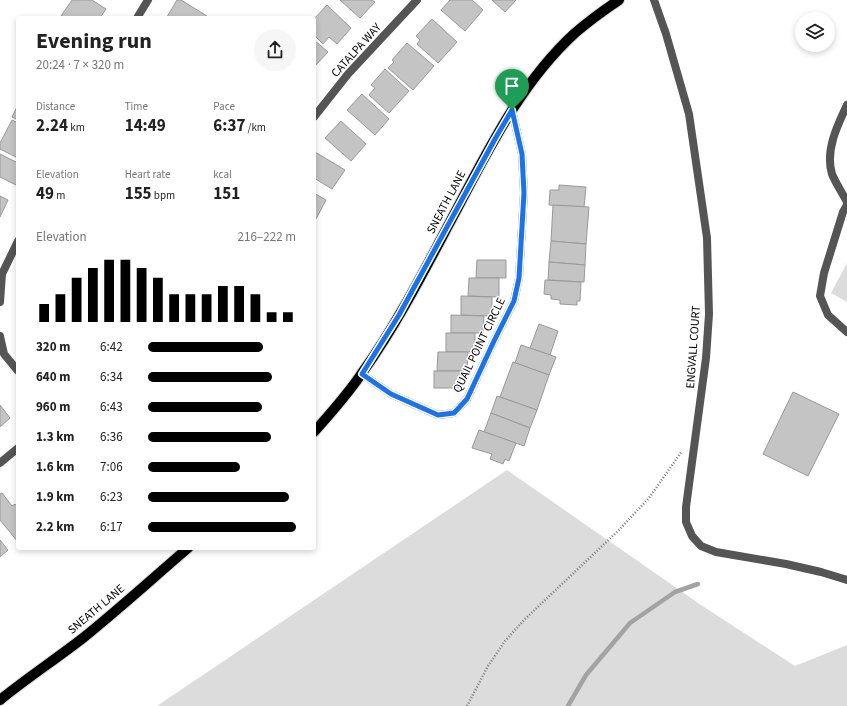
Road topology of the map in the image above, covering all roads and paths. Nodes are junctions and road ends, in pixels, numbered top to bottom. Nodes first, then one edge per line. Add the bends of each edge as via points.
1 (148, 0) edge
2 (417, 0) edge
3 (619, 0) edge
4 (654, 0) edge
5 (139, 16) edge
6 (847, 105) edge
7 (512, 110) junction
8 (316, 114) edge
9 (847, 202) edge
10 (847, 205) edge
11 (16, 245) edge
12 (0, 302) edge
13 (847, 332) edge
14 (0, 336) edge
15 (16, 369) edge
16 (362, 374) junction
17 (316, 430) edge
18 (684, 448) dead end
19 (16, 450) edge
20 (0, 463) edge
21 (186, 550) edge
22 (847, 580) edge
23 (18, 685) junction
24 (0, 694) edge
25 (0, 700) edge
26 (467, 706) edge

1 - 5 street
2 - 8 street, CATALPA WAY via 348,74
3 - 7 main road, SNEATH LANE via 567,41 542,69
4 - 22 street, ENGVALL COURT via 689,114 707,238 709,314 706,358 686,522 692,536 701,546 716,552 786,564
6 - 9 street via 833,140 830,158 832,174
7 - 16 main road, SNEATH LANE via 399,315
7 - 16 street, QUAIL POINT CIRCLE via 522,154 524,193 519,278 514,301 467,399 454,413 438,415 391,394
10 - 13 street via 824,273 820,296 828,315
11 - 12 street via 2,274
14 - 15 street via 4,354
16 - 17 main road, SNEATH LANE
18 - 26 path via 649,498 505,641 488,666
19 - 20 street
21 - 23 main road, SNEATH LANE via 84,637
23 - 24 main road, SNEATH LANE
23 - 25 main road, SNEATH LANE

